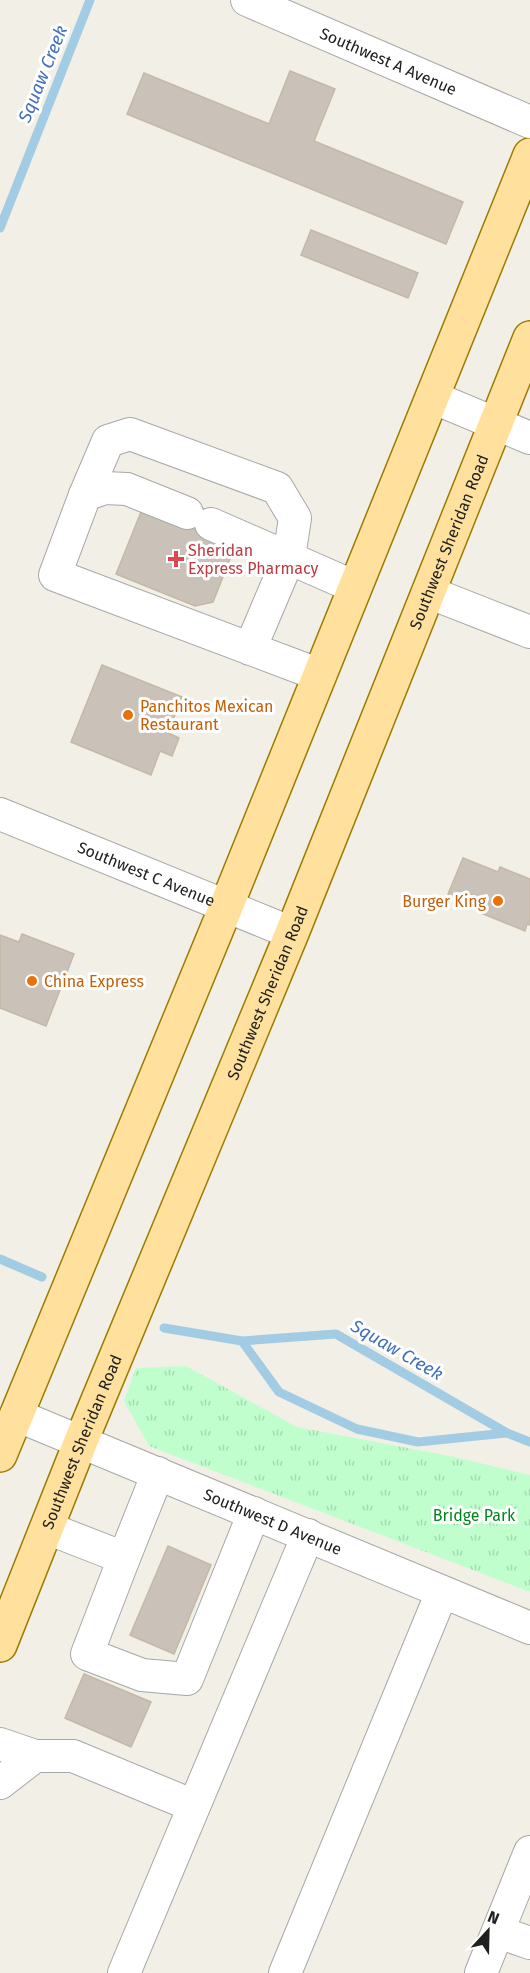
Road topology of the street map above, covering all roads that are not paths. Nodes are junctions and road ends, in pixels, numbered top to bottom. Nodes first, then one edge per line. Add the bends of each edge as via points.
1 (247, 0) edge
2 (530, 122) edge
3 (530, 155) edge
4 (530, 339) edge
5 (432, 397) junction
6 (495, 423) junction
7 (530, 438) edge
8 (85, 495) junction
9 (289, 557) junction
10 (356, 587) junction
11 (428, 591) junction
12 (530, 632) edge
13 (250, 648) junction
14 (320, 675) junction
15 (0, 814) edge
16 (226, 907) junction
17 (292, 933) junction
18 (16, 1415) junction
19 (81, 1441) junction
20 (0, 1455) edge
21 (158, 1473) junction
22 (254, 1513) junction
23 (47, 1528) junction
24 (308, 1536) junction
25 (124, 1558) junction
26 (442, 1592) junction
27 (530, 1628) edge
28 (0, 1645) edge
29 (0, 1744) edge
30 (35, 1756) junction
31 (0, 1783) edge
32 (194, 1806) junction
33 (530, 1852) edge
34 (498, 1932) junction
35 (530, 1943) edge
36 (124, 1973) edge
37 (285, 1973) edge
38 (482, 1973) edge

1 - 2 street, Southwest A Avenue
3 - 5 main road
4 - 6 main road, Southwest Sheridan Road
5 - 6 street
5 - 10 main road
6 - 7 street
6 - 11 main road, Southwest Sheridan Road
8 - 9 street via 105,488 127,489
8 - 9 street via 108,441 130,434 277,488 295,518
8 - 13 street via 55,575
9 - 10 street
9 - 13 street
10 - 14 main road
11 - 12 street
11 - 17 main road, Southwest Sheridan Road
13 - 14 street
14 - 16 main road
15 - 16 street, Southwest C Avenue
16 - 17 street, Southwest C Avenue
16 - 18 main road
17 - 19 main road, Southwest Sheridan Road
18 - 19 street, Southwest D Avenue
18 - 20 main road
19 - 21 street, Southwest D Avenue
19 - 23 main road, Southwest Sheridan Road
21 - 22 street, Southwest D Avenue
21 - 25 street
22 - 24 street, Southwest D Avenue
22 - 25 street via 187,1679 142,1676 87,1654
23 - 25 street
23 - 28 main road, Southwest Sheridan Road
24 - 26 street, Southwest D Avenue
24 - 32 street
26 - 27 street, Southwest D Avenue
26 - 37 street
29 - 30 street
30 - 31 street
30 - 32 street via 73,1756
32 - 36 street
33 - 34 street
34 - 35 street
34 - 38 street

